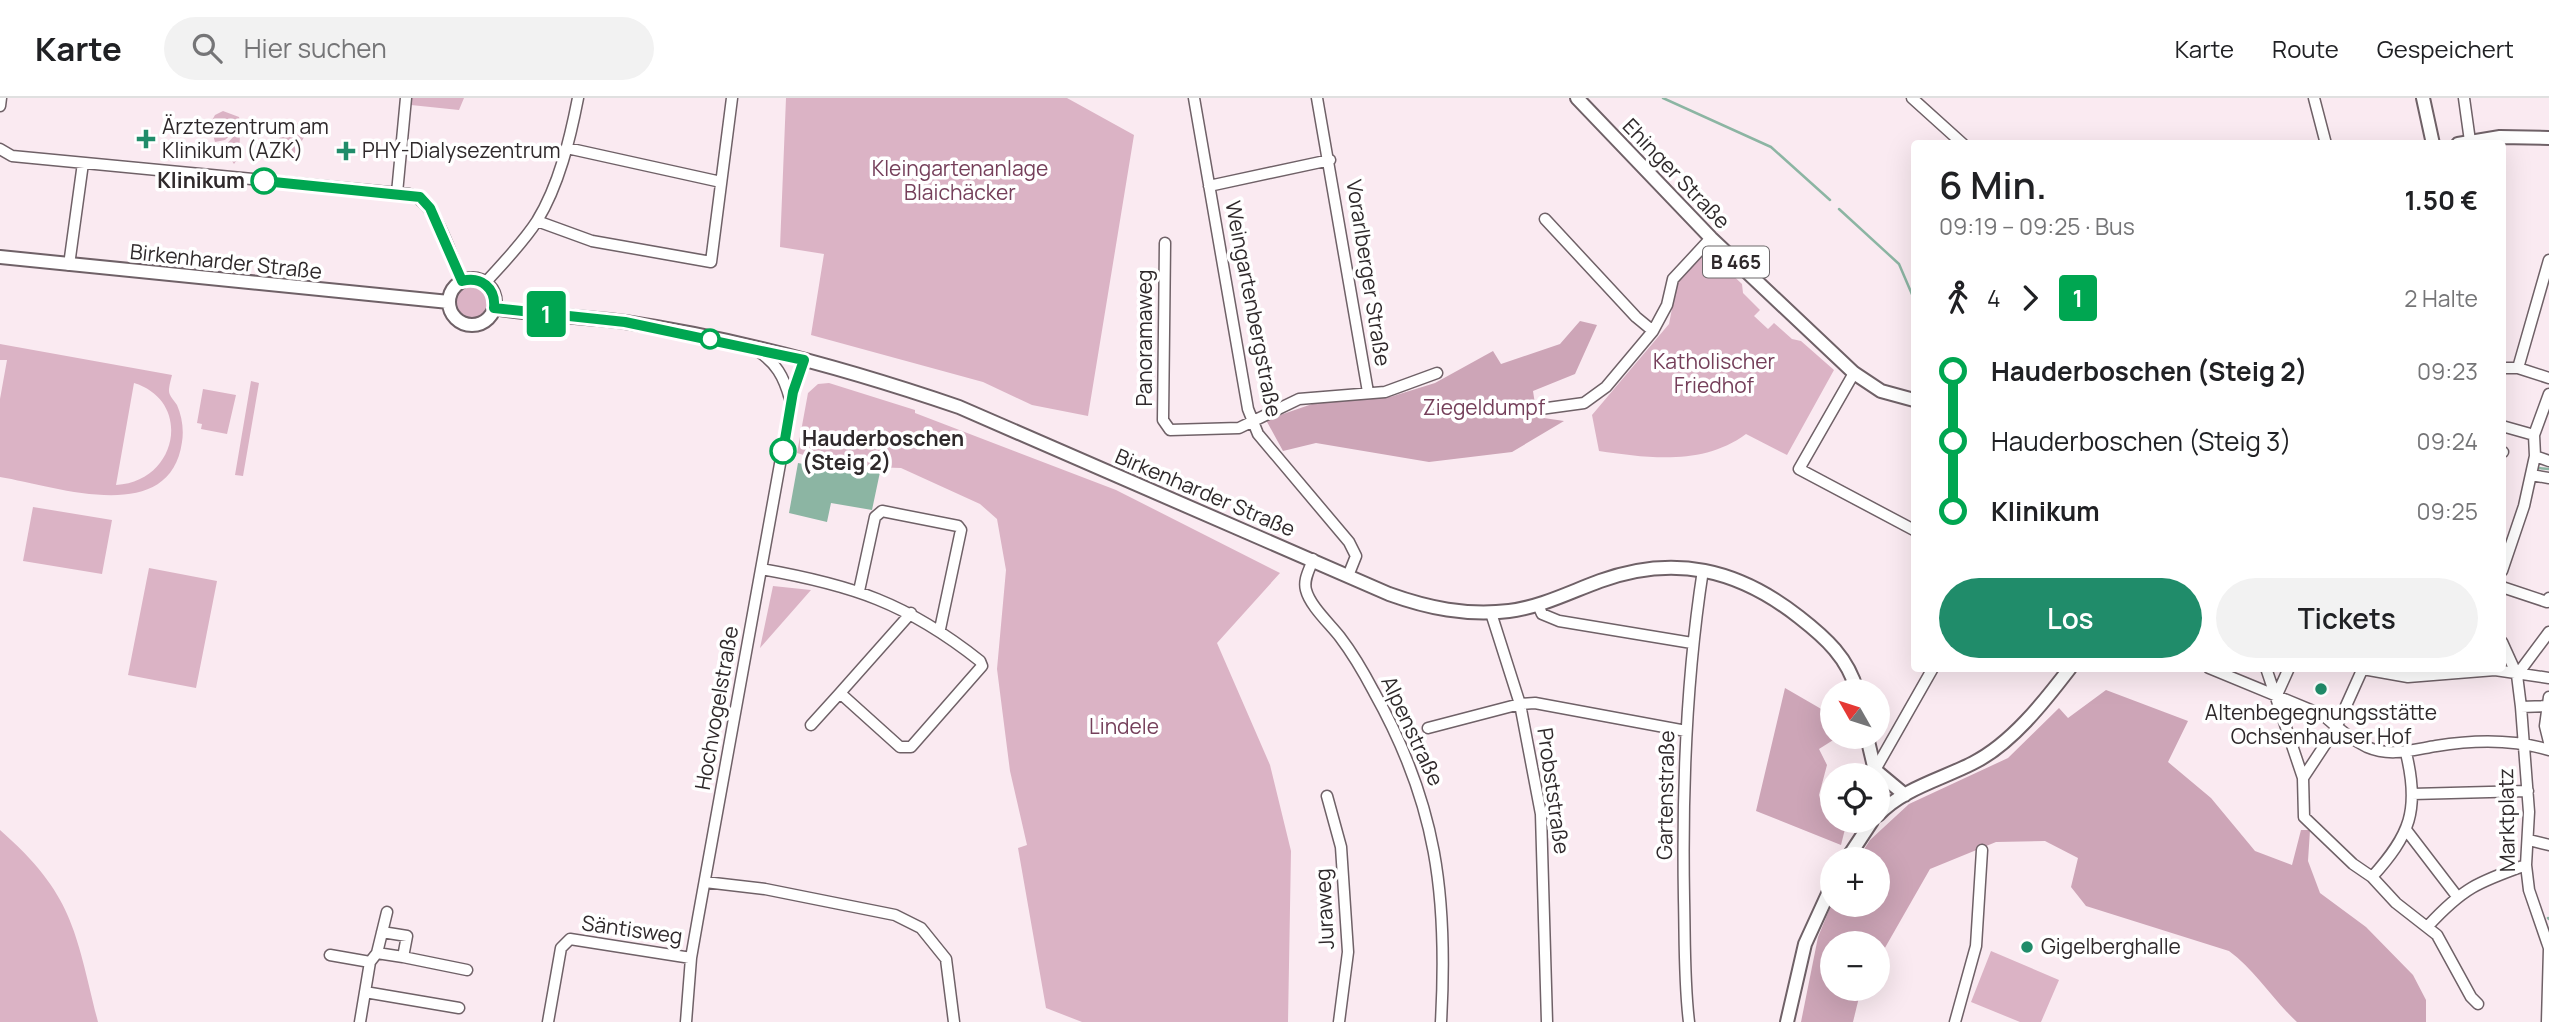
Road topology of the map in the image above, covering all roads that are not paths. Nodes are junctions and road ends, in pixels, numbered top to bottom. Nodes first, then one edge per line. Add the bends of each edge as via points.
1 (1, 98) edge
2 (406, 98) edge
3 (578, 98) edge
4 (732, 98) edge
5 (1194, 98) edge
6 (1317, 98) edge
7 (1577, 98) edge
8 (1912, 98) edge
9 (2314, 98) edge
10 (2423, 98) edge
11 (2465, 98) edge
12 (0, 106) edge
13 (2549, 138) edge
14 (1959, 140) edge
15 (2325, 140) edge
16 (2432, 140) edge
17 (2464, 140) edge
18 (2482, 140) edge
19 (567, 148) junction
20 (0, 149) edge
21 (1330, 160) junction
22 (83, 163) junction
23 (721, 182) junction
24 (1209, 186) junction
25 (397, 193) junction
26 (1545, 219) dead end
27 (537, 221) junction
28 (1711, 238) junction
29 (1165, 243) dead end
30 (0, 257) edge
31 (69, 265) junction
32 (2549, 265) edge
33 (462, 281) junction
34 (485, 284) junction
35 (449, 302) junction
36 (494, 308) junction
37 (1653, 331) junction
38 (756, 350) junction
39 (804, 360) junction
40 (2506, 368) edge
41 (2518, 368) junction
42 (1437, 373) dead end
43 (1854, 373) junction
44 (2549, 379) edge
45 (1368, 392) junction
46 (2549, 394) edge
47 (1911, 399) edge
48 (792, 402) junction
49 (1533, 410) dead end
50 (1253, 422) junction
51 (2506, 427) edge
52 (2535, 435) junction
53 (2536, 456) junction
54 (2549, 461) edge
55 (2531, 475) junction
56 (2549, 478) edge
57 (1911, 528) edge
58 (2506, 558) edge
59 (1314, 559) junction
60 (761, 569) junction
61 (1703, 570) junction
62 (1348, 576) junction
63 (2506, 588) edge
64 (859, 591) junction
65 (2549, 598) edge
66 (1538, 605) junction
67 (911, 612) junction
68 (1491, 612) junction
69 (940, 629) junction
70 (2549, 632) edge
71 (1692, 643) junction
72 (2544, 648) edge
73 (2506, 651) edge
74 (1931, 672) edge
75 (2066, 672) edge
76 (2218, 672) edge
77 (2267, 672) edge
78 (2287, 672) edge
79 (2362, 672) edge
80 (2380, 672) edge
81 (2434, 672) edge
82 (2504, 672) edge
83 (2517, 675) junction
84 (2549, 678) edge
85 (1852, 679) edge
86 (840, 693) junction
87 (2276, 697) junction
88 (1520, 704) junction
89 (2546, 704) edge
90 (2521, 706) junction
91 (811, 725) dead end
92 (1428, 728) dead end
93 (2336, 728) junction
94 (1686, 731) junction
95 (2548, 735) edge
96 (2524, 742) junction
97 (2549, 750) edge
98 (2406, 753) junction
99 (1883, 763) edge
100 (2303, 778) junction
101 (1890, 785) edge
102 (2528, 791) junction
103 (2412, 794) junction
104 (1905, 795) junction
105 (1328, 796) dead end
106 (1890, 805) edge
107 (2407, 831) junction
108 (2529, 839) junction
109 (2549, 845) edge
110 (1982, 850) dead end
111 (2526, 865) junction
112 (2372, 877) junction
113 (705, 882) junction
114 (2456, 895) junction
115 (1820, 911) edge
116 (387, 912) dead end
117 (2428, 926) junction
118 (382, 932) junction
119 (2549, 948) edge
120 (377, 953) junction
121 (330, 955) dead end
122 (403, 957) junction
123 (691, 958) junction
124 (370, 962) junction
125 (467, 970) dead end
126 (365, 992) junction
127 (2478, 1004) dead end
128 (458, 1008) dead end
129 (360, 1022) edge
130 (548, 1022) edge
131 (686, 1022) edge
132 (954, 1022) edge
133 (1339, 1022) edge
134 (1441, 1022) edge
135 (1547, 1022) edge
136 (1689, 1022) edge
137 (1787, 1022) edge
138 (1955, 1022) edge
139 (2547, 1022) edge

1 - 12 street
2 - 25 street
3 - 19 street
4 - 23 street
5 - 24 street, Weingartenbergstraße
6 - 21 street, Vorarlberger Straße
7 - 28 main road, Ehinger Straße / B 465
8 - 14 street
9 - 15 street
10 - 16 main road
11 - 17 street
13 - 18 main road
19 - 23 street
19 - 27 street
20 - 22 street via 12,156
21 - 24 street, Vorarlberger Straße
21 - 45 street, Vorarlberger Straße
22 - 25 street
22 - 31 street
23 - 27 street via 711,262 592,241
24 - 50 street, Weingartenbergstraße
25 - 33 street via 420,197 430,208
26 - 37 street
27 - 34 street
28 - 37 street via 1673,279 1667,305
28 - 43 main road, Ehinger Straße / B 465
29 - 50 street, Panoramaweg via 1164,424 1175,432 1239,428
30 - 31 main road, Birkenharder Straße
31 - 35 main road, Birkenharder Straße
32 - 41 street
33 - 34 main road via 474,279
33 - 35 main road
34 - 36 main road via 493,294
35 - 36 main road via 454,316 467,324 486,319
36 - 38 main road, Birkenharder Straße via 625,322
37 - 49 street via 1624,369 1584,403
38 - 39 main road, Birkenharder Straße
38 - 48 street via 770,358
39 - 48 street, Hochvogelstraße
39 - 59 main road, Birkenharder Straße via 959,407
40 - 41 street
41 - 44 street
42 - 45 street, Vorarlberger Straße via 1406,386
43 - 47 main road, Ehinger Straße / B 465 via 1881,391
43 - 57 street via 1799,469
45 - 50 street, Vorarlberger Straße via 1299,398
46 - 52 street
48 - 60 street, Hochvogelstraße
50 - 62 street, Weingartenbergstraße via 1280,463 1349,542 1356,556
51 - 52 street
52 - 53 street
53 - 54 street
53 - 55 street
55 - 56 street
55 - 58 street
59 - 62 main road, Birkenharder Straße
59 - 134 street, Alpenstraße via 1305,578 1309,597 1375,692 1423,797 1438,865 1444,929
60 - 64 street
60 - 113 street, Hochvogelstraße
61 - 66 main road, Birkenharder Straße via 1652,567
61 - 71 street, Gartenstraße
61 - 85 main road, Birkenharder Straße via 1743,581 1780,602 1818,632 1843,659
62 - 68 main road, Birkenharder Straße via 1438,610
63 - 65 street via 2547,602
64 - 67 street
64 - 69 street via 875,517 882,511 958,526 961,530
66 - 68 main road, Birkenharder Straße
66 - 71 street via 1542,614 1559,621
67 - 69 street
67 - 86 street
68 - 88 street, Probststraße
69 - 86 street via 982,666 911,747 900,747
70 - 72 street
71 - 94 street, Gartenstraße
72 - 83 street
73 - 83 street
74 - 99 street
75 - 104 main road via 1992,751
76 - 87 street
77 - 87 street
78 - 87 street
79 - 93 street
80 - 81 street via 2408,677
82 - 83 street
83 - 84 street
83 - 90 street
86 - 91 street
87 - 93 street via 2323,715
87 - 100 street
88 - 92 street
88 - 94 street
88 - 135 street, Probststraße via 1541,814
89 - 90 street
89 - 95 street
90 - 96 street
93 - 98 street via 2368,747
93 - 100 street
94 - 136 street, Gartenstraße via 1683,832
96 - 97 street, Marktplatz
96 - 98 street via 2437,746
96 - 102 street, Marktplatz
98 - 103 street
100 - 112 street via 2304,817
101 - 104 main road
102 - 103 street
102 - 108 street, Marktplatz
103 - 107 street
104 - 106 main road
105 - 133 street, Juraweg via 1341,847 1348,952
107 - 112 street
107 - 114 street
108 - 109 street
108 - 111 street, Marktplatz
110 - 138 street via 1976,946
111 - 114 street
111 - 119 street, Marktplatz via 2529,890
112 - 117 street via 2396,904
113 - 123 street, Hochvogelstraße
113 - 132 street via 895,915 921,928 946,959
114 - 117 street
115 - 137 main road via 1805,944
116 - 118 street
117 - 127 street
118 - 120 street
118 - 122 street via 407,936
119 - 139 street, Marktplatz
120 - 122 street
120 - 124 street
121 - 124 street
122 - 125 street
123 - 130 street, Säntisweg via 570,939 561,948
123 - 131 street, Hochvogelstraße
124 - 126 street
126 - 128 street
126 - 129 street

